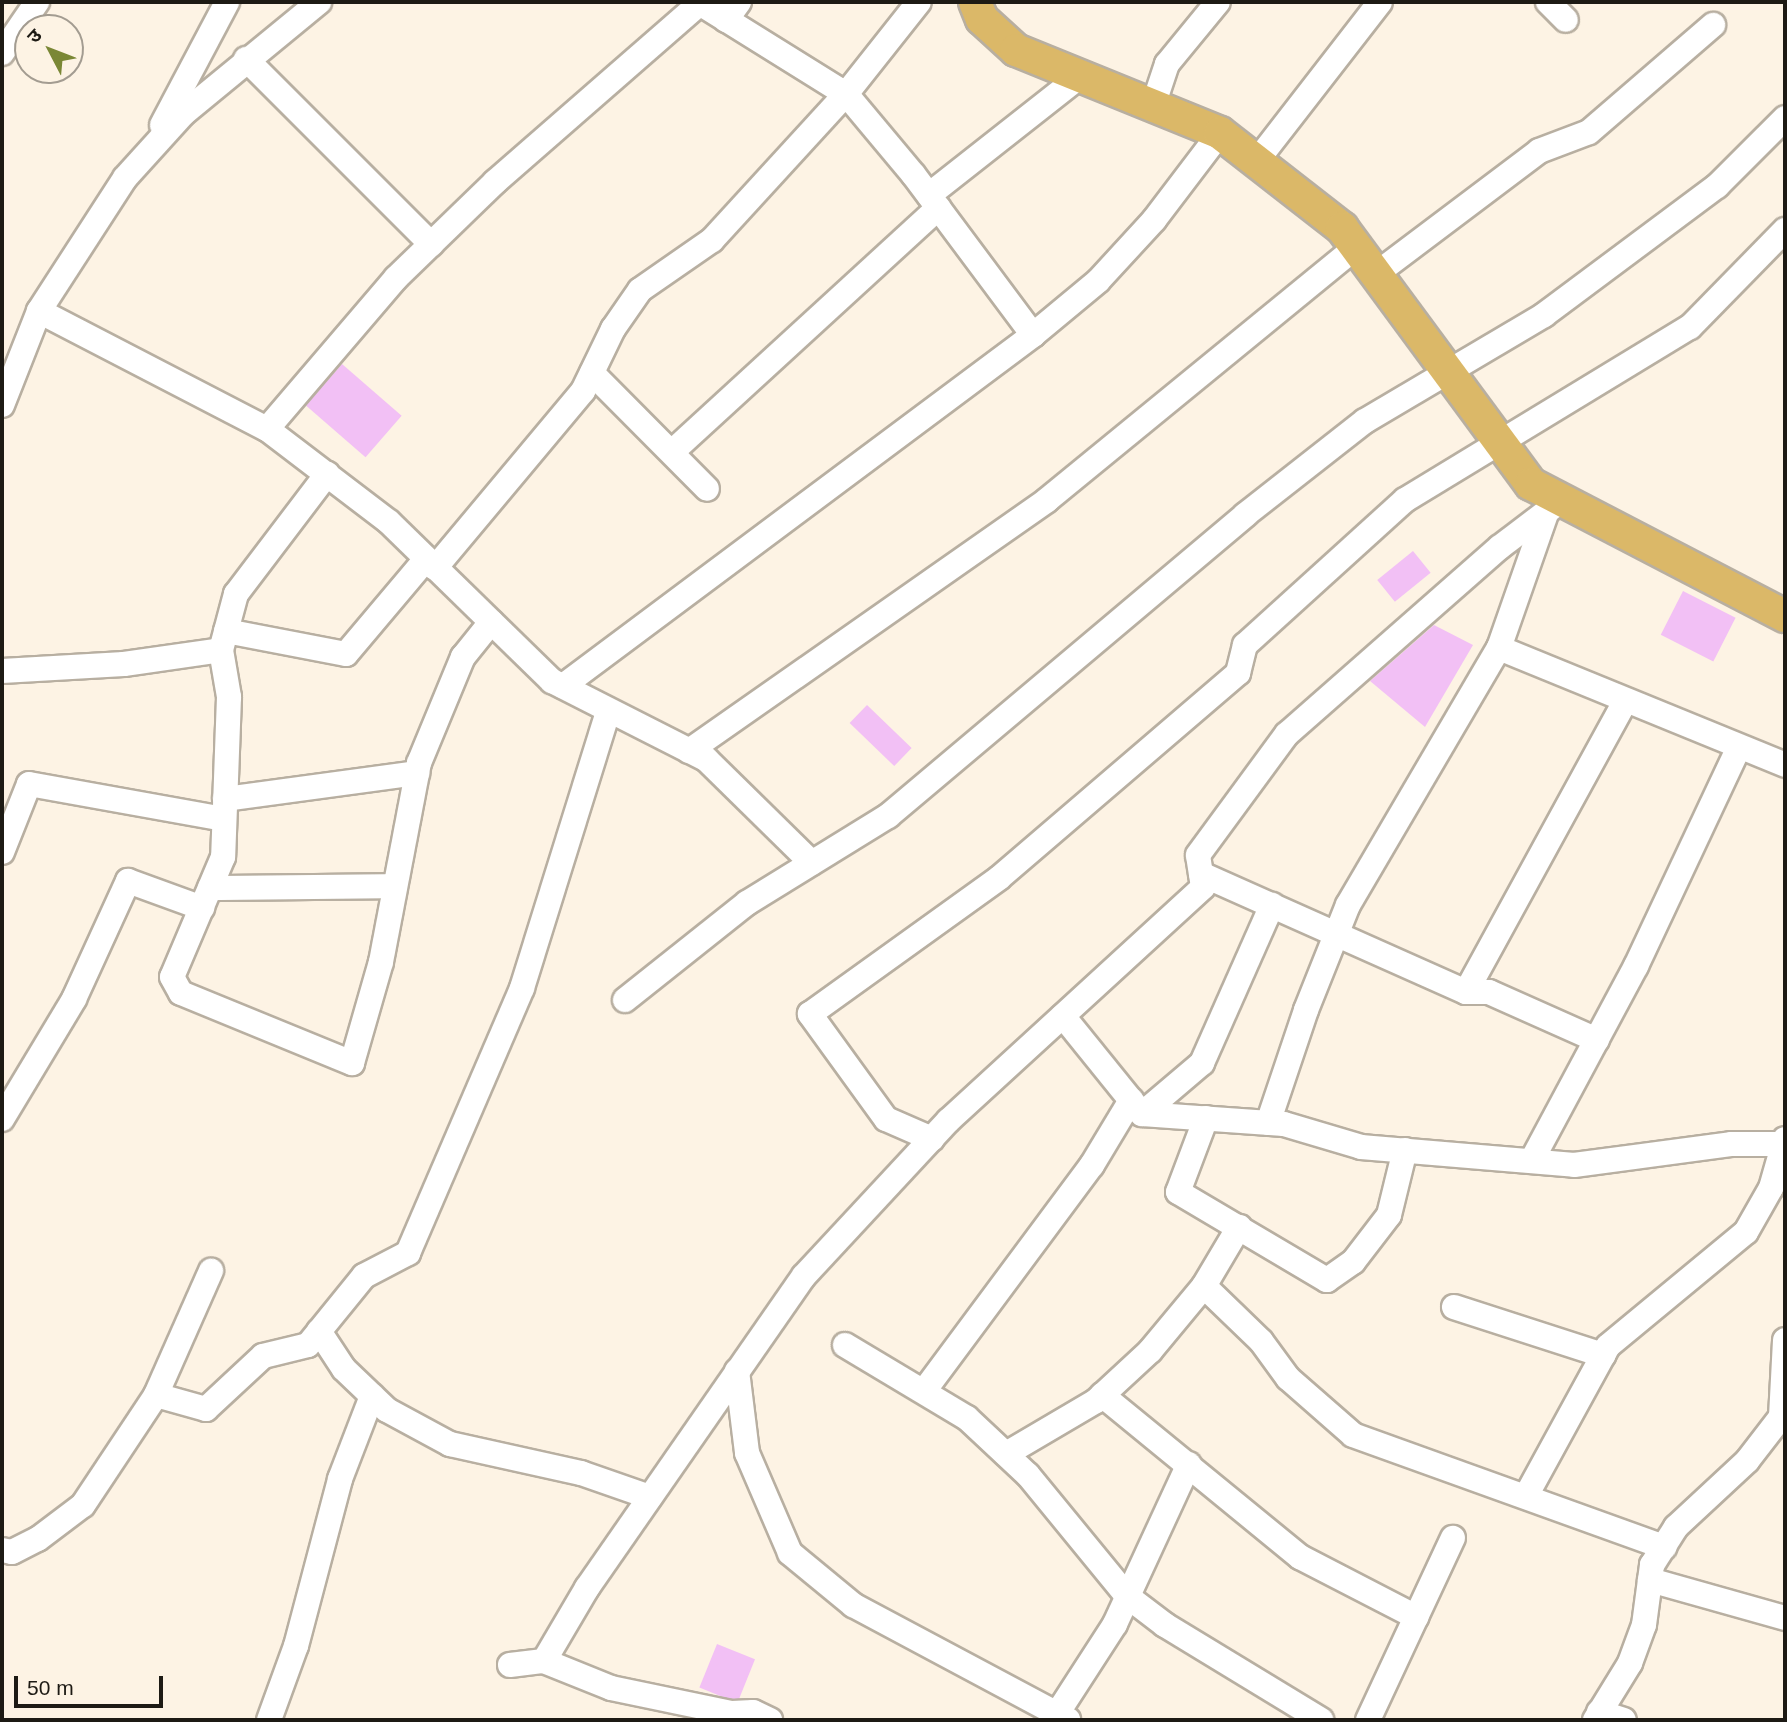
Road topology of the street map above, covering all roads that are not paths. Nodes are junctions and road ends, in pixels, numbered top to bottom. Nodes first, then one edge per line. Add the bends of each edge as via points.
1 (37, 2) edge
2 (227, 2) edge
3 (319, 2) edge
4 (699, 2) edge
5 (919, 2) edge
6 (975, 2) edge
7 (1217, 2) edge
8 (1380, 2) edge
9 (1548, 2) edge
10 (732, 11) edge
11 (1566, 20) dead end
12 (1713, 25) dead end
13 (2, 53) edge
14 (246, 59) junction
15 (1080, 76) junction
16 (846, 93) junction
17 (1153, 106) junction
18 (1785, 118) edge
19 (1220, 134) junction
20 (147, 154) junction
21 (1256, 162) junction
22 (934, 202) junction
23 (1785, 230) edge
24 (431, 244) junction
25 (1356, 247) junction
26 (1376, 274) junction
27 (39, 311) junction
28 (1033, 335) junction
29 (1446, 369) junction
30 (592, 373) junction
31 (2, 405) edge
32 (267, 429) junction
33 (1498, 440) junction
34 (673, 451) junction
35 (327, 474) junction
36 (707, 489) dead end
37 (1555, 505) junction
38 (431, 563) junction
39 (1785, 616) edge
40 (491, 622) junction
41 (224, 640) junction
42 (1499, 648) junction
43 (2, 671) edge
44 (563, 686) junction
45 (1625, 701) junction
46 (608, 712) junction
47 (1738, 749) junction
48 (689, 751) junction
49 (1782, 756) edge
50 (417, 773) junction
51 (225, 809) junction
52 (2, 852) edge
53 (812, 863) junction
54 (1201, 874) junction
55 (396, 886) junction
56 (206, 898) junction
57 (1272, 905) junction
58 (1336, 933) junction
59 (1466, 992) junction
60 (625, 1000) dead end
61 (1063, 1016) junction
62 (1597, 1040) junction
63 (1137, 1107) junction
64 (1206, 1118) junction
65 (2, 1119) edge
66 (1268, 1123) junction
67 (932, 1139) junction
68 (1784, 1143) edge
69 (1405, 1150) junction
70 (1532, 1160) junction
71 (1239, 1227) junction
72 (211, 1271) dead end
73 (1204, 1286) junction
74 (1454, 1307) dead end
75 (319, 1331) junction
76 (1785, 1340) edge
77 (845, 1345) dead end
78 (1603, 1355) junction
79 (737, 1371) junction
80 (1784, 1376) edge
81 (924, 1391) junction
82 (156, 1395) junction
83 (1102, 1395) junction
84 (372, 1396) junction
85 (1006, 1454) junction
86 (1189, 1464) junction
87 (1526, 1496) junction
88 (650, 1497) junction
89 (1453, 1538) dead end
90 (1664, 1547) junction
91 (2, 1550) edge
92 (1650, 1580) junction
93 (1127, 1596) junction
94 (1416, 1618) junction
95 (1785, 1618) edge
96 (544, 1661) junction
97 (510, 1665) dead end
98 (729, 1716) edge
99 (1597, 1716) edge
100 (1059, 1718) edge
101 (269, 1720) edge
102 (770, 1720) edge
103 (1321, 1720) edge
104 (1368, 1720) edge
105 (1624, 1720) edge

1 - 13 street
2 - 20 street
3 - 14 street
4 - 10 street
4 - 24 street
5 - 16 street
6 - 15 main road via 982,19 1016,50
7 - 17 street via 1167,64
8 - 21 street
9 - 11 street
10 - 16 street
12 - 26 street via 1589,132 1539,151
14 - 20 street via 184,113
14 - 24 street
15 - 17 main road
15 - 22 street
16 - 22 street
16 - 30 street via 712,240 640,290 613,329
17 - 19 main road
18 - 29 street via 1717,187 1627,254 1544,315
19 - 21 main road
19 - 28 street via 1154,220 1098,281
20 - 27 street via 125,178
21 - 25 main road via 1342,228
22 - 28 street
22 - 34 street
23 - 33 street via 1690,327
24 - 32 street via 396,278
25 - 26 main road
25 - 48 street via 1046,500
26 - 29 main road
27 - 31 street
27 - 32 street
28 - 44 street
29 - 33 main road
29 - 53 street via 1365,421 1255,507 888,816
30 - 34 street
30 - 38 street via 583,391
32 - 35 street
33 - 37 main road via 1531,484
33 - 67 street via 1405,500 1245,645 1238,673 999,878 810,1014 886,1119
34 - 36 street
35 - 38 street via 389,522
35 - 41 street via 236,594
37 - 39 main road
37 - 42 street
37 - 54 street via 1500,547 1287,734 1198,855
38 - 40 street
38 - 41 street via 346,654
40 - 44 street via 552,681
40 - 50 street via 463,657
41 - 43 street via 124,664
41 - 51 street via 229,697
42 - 45 street
42 - 58 street
44 - 46 street
45 - 47 street
45 - 59 street
46 - 48 street
46 - 75 street via 522,988 408,1253 364,1276
47 - 49 street
47 - 62 street
48 - 53 street via 735,782
50 - 51 street
50 - 55 street
51 - 52 street via 29,784
51 - 56 street via 223,857
53 - 60 street via 747,904
54 - 57 street
54 - 61 street via 1203,887
55 - 56 street
55 - 56 street via 381,962 352,1063 181,993 172,977
56 - 65 street via 128,881 74,999
57 - 58 street
57 - 63 street via 1202,1063
58 - 59 street
58 - 66 street
59 - 62 street via 1489,992
61 - 63 street
61 - 67 street
62 - 70 street
63 - 64 street
63 - 81 street
64 - 66 street
64 - 71 street via 1178,1192
66 - 69 street via 1361,1147
67 - 79 street via 804,1276
68 - 70 street via 1731,1144 1574,1165
68 - 78 street via 1771,1188 1746,1232
69 - 70 street
69 - 71 street via 1389,1215 1353,1262 1327,1280
71 - 73 street
72 - 82 street
73 - 83 street via 1150,1351
73 - 87 street via 1261,1341 1288,1378 1353,1435
74 - 78 street
75 - 82 street via 308,1345 263,1356 206,1409
75 - 84 street via 344,1369
76 - 80 street
77 - 81 street
78 - 87 street
79 - 88 street
79 - 100 street via 747,1453 790,1553 853,1605
80 - 90 street via 1781,1417 1747,1461 1676,1527
81 - 85 street via 967,1418
82 - 91 street via 83,1505 38,1539 12,1552
83 - 85 street
83 - 86 street
84 - 88 street via 387,1410 450,1444 581,1473
84 - 101 street via 340,1479 296,1646
85 - 93 street
86 - 93 street
86 - 94 street via 1300,1557
87 - 90 street
88 - 96 street
89 - 94 street
90 - 92 street via 1652,1565
92 - 95 street
92 - 99 street via 1644,1625 1630,1663
93 - 100 street
93 - 103 street via 1165,1625
94 - 104 street
96 - 97 street
96 - 98 street via 611,1688
98 - 102 street via 753,1712
99 - 105 street

